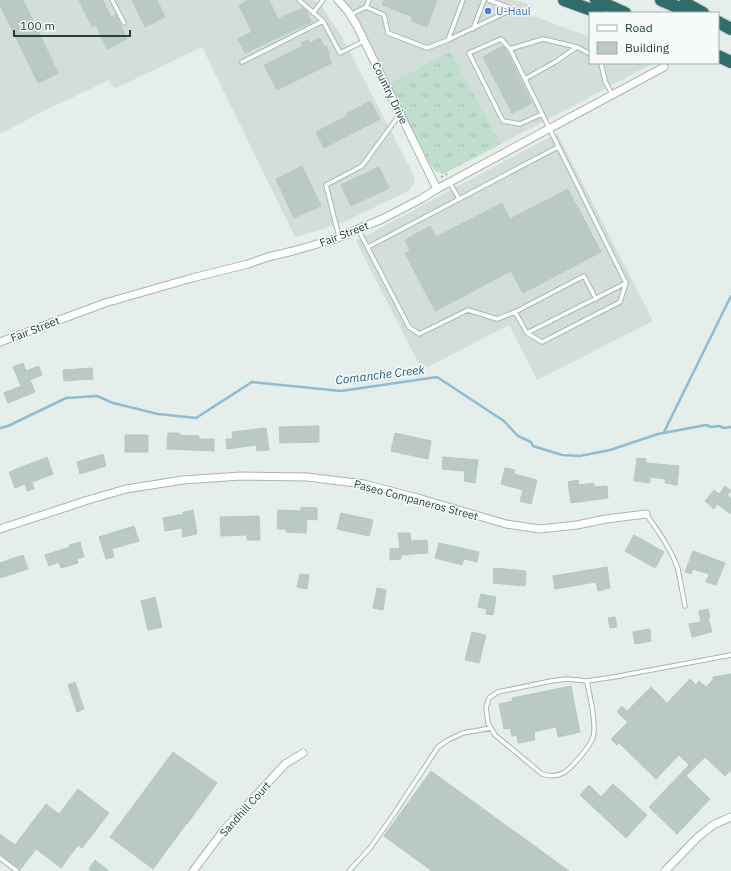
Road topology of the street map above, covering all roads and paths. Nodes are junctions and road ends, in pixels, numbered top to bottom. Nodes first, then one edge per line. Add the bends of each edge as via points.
1 (112, 0) edge
2 (299, 0) edge
3 (323, 0) edge
4 (338, 0) edge
5 (369, 0) edge
6 (463, 0) edge
7 (484, 0) edge
8 (490, 0) edge
9 (564, 0) edge
10 (596, 0) edge
11 (661, 0) edge
12 (680, 0) edge
13 (366, 7) junction
14 (597, 12) edge
15 (623, 12) edge
16 (689, 12) edge
17 (701, 12) edge
18 (314, 13) junction
19 (350, 15) junction
20 (323, 21) junction
21 (124, 23) dead end
22 (719, 23) edge
23 (719, 25) edge
24 (473, 29) junction
25 (731, 30) edge
26 (448, 40) junction
27 (364, 41) junction
28 (578, 47) junction
29 (510, 49) junction
30 (589, 53) edge
31 (719, 56) edge
32 (242, 62) dead end
33 (731, 62) edge
34 (601, 64) edge
35 (664, 67) dead end
36 (525, 79) junction
37 (612, 94) junction
38 (400, 114) junction
39 (542, 114) junction
40 (549, 129) junction
41 (558, 147) junction
42 (448, 173) dead end
43 (441, 177) dead end
44 (450, 182) junction
45 (437, 189) junction
46 (459, 199) junction
47 (358, 229) junction
48 (339, 237) junction
49 (368, 248) junction
50 (626, 284) junction
51 (596, 299) junction
52 (515, 312) junction
53 (527, 333) junction
54 (0, 342) edge
55 (646, 514) joint
56 (0, 529) edge
57 (685, 606) dead end
58 (731, 655) edge
59 (587, 681) junction
60 (491, 728) junction
61 (303, 753) dead end
62 (731, 816) edge
63 (0, 858) edge
64 (17, 871) edge
65 (193, 871) edge
66 (349, 871) edge
67 (665, 871) edge

1 - 21 lane
2 - 18 lane
3 - 18 lane
4 - 19 street, Country Drive
5 - 13 lane
6 - 26 lane
7 - 24 lane
8 - 24 lane via 513,9
9 - 14 highway
10 - 15 highway
11 - 16 highway
12 - 17 highway
13 - 19 lane
13 - 26 lane via 384,15 388,33 427,48
18 - 20 lane
19 - 27 street, Country Drive
20 - 27 lane via 340,53
20 - 32 lane
22 - 25 highway
23 - 25 highway
24 - 26 lane
27 - 38 street, Country Drive
28 - 29 lane via 542,39
28 - 30 lane
28 - 36 lane
29 - 36 lane
29 - 39 lane via 501,39 469,53 503,121 520,124
31 - 33 highway
34 - 37 lane
35 - 37 street, Fair Street
36 - 39 lane
37 - 40 street, Fair Street
38 - 45 street, Country Drive
38 - 48 lane via 362,166 326,184
39 - 40 lane
40 - 41 lane
40 - 44 street, Fair Street
41 - 46 lane
41 - 50 lane
42 - 43 path
44 - 45 street, Fair Street
44 - 46 lane
45 - 47 street, Fair Street
46 - 49 lane
47 - 48 street, Fair Street
47 - 49 lane
48 - 54 street, Fair Street via 105,303
49 - 52 lane via 409,327 419,334 468,310 496,319
50 - 51 lane
50 - 53 lane via 620,302 542,342
51 - 52 lane via 584,276
51 - 53 lane
52 - 53 lane
55 - 56 street, Paseo Companeros Street via 540,529 506,524 364,484 307,477 241,476 184,480 126,489
55 - 57 lane via 677,564
58 - 59 lane
59 - 60 lane via 567,678 498,692 490,698 486,708
59 - 60 lane via 593,715 592,741 574,764 563,773 548,776 542,774 495,735
60 - 66 lane via 463,733 438,747 370,848
61 - 65 street, Sandhill Court via 285,764 229,824
62 - 67 street via 713,825 697,838
63 - 64 lane

